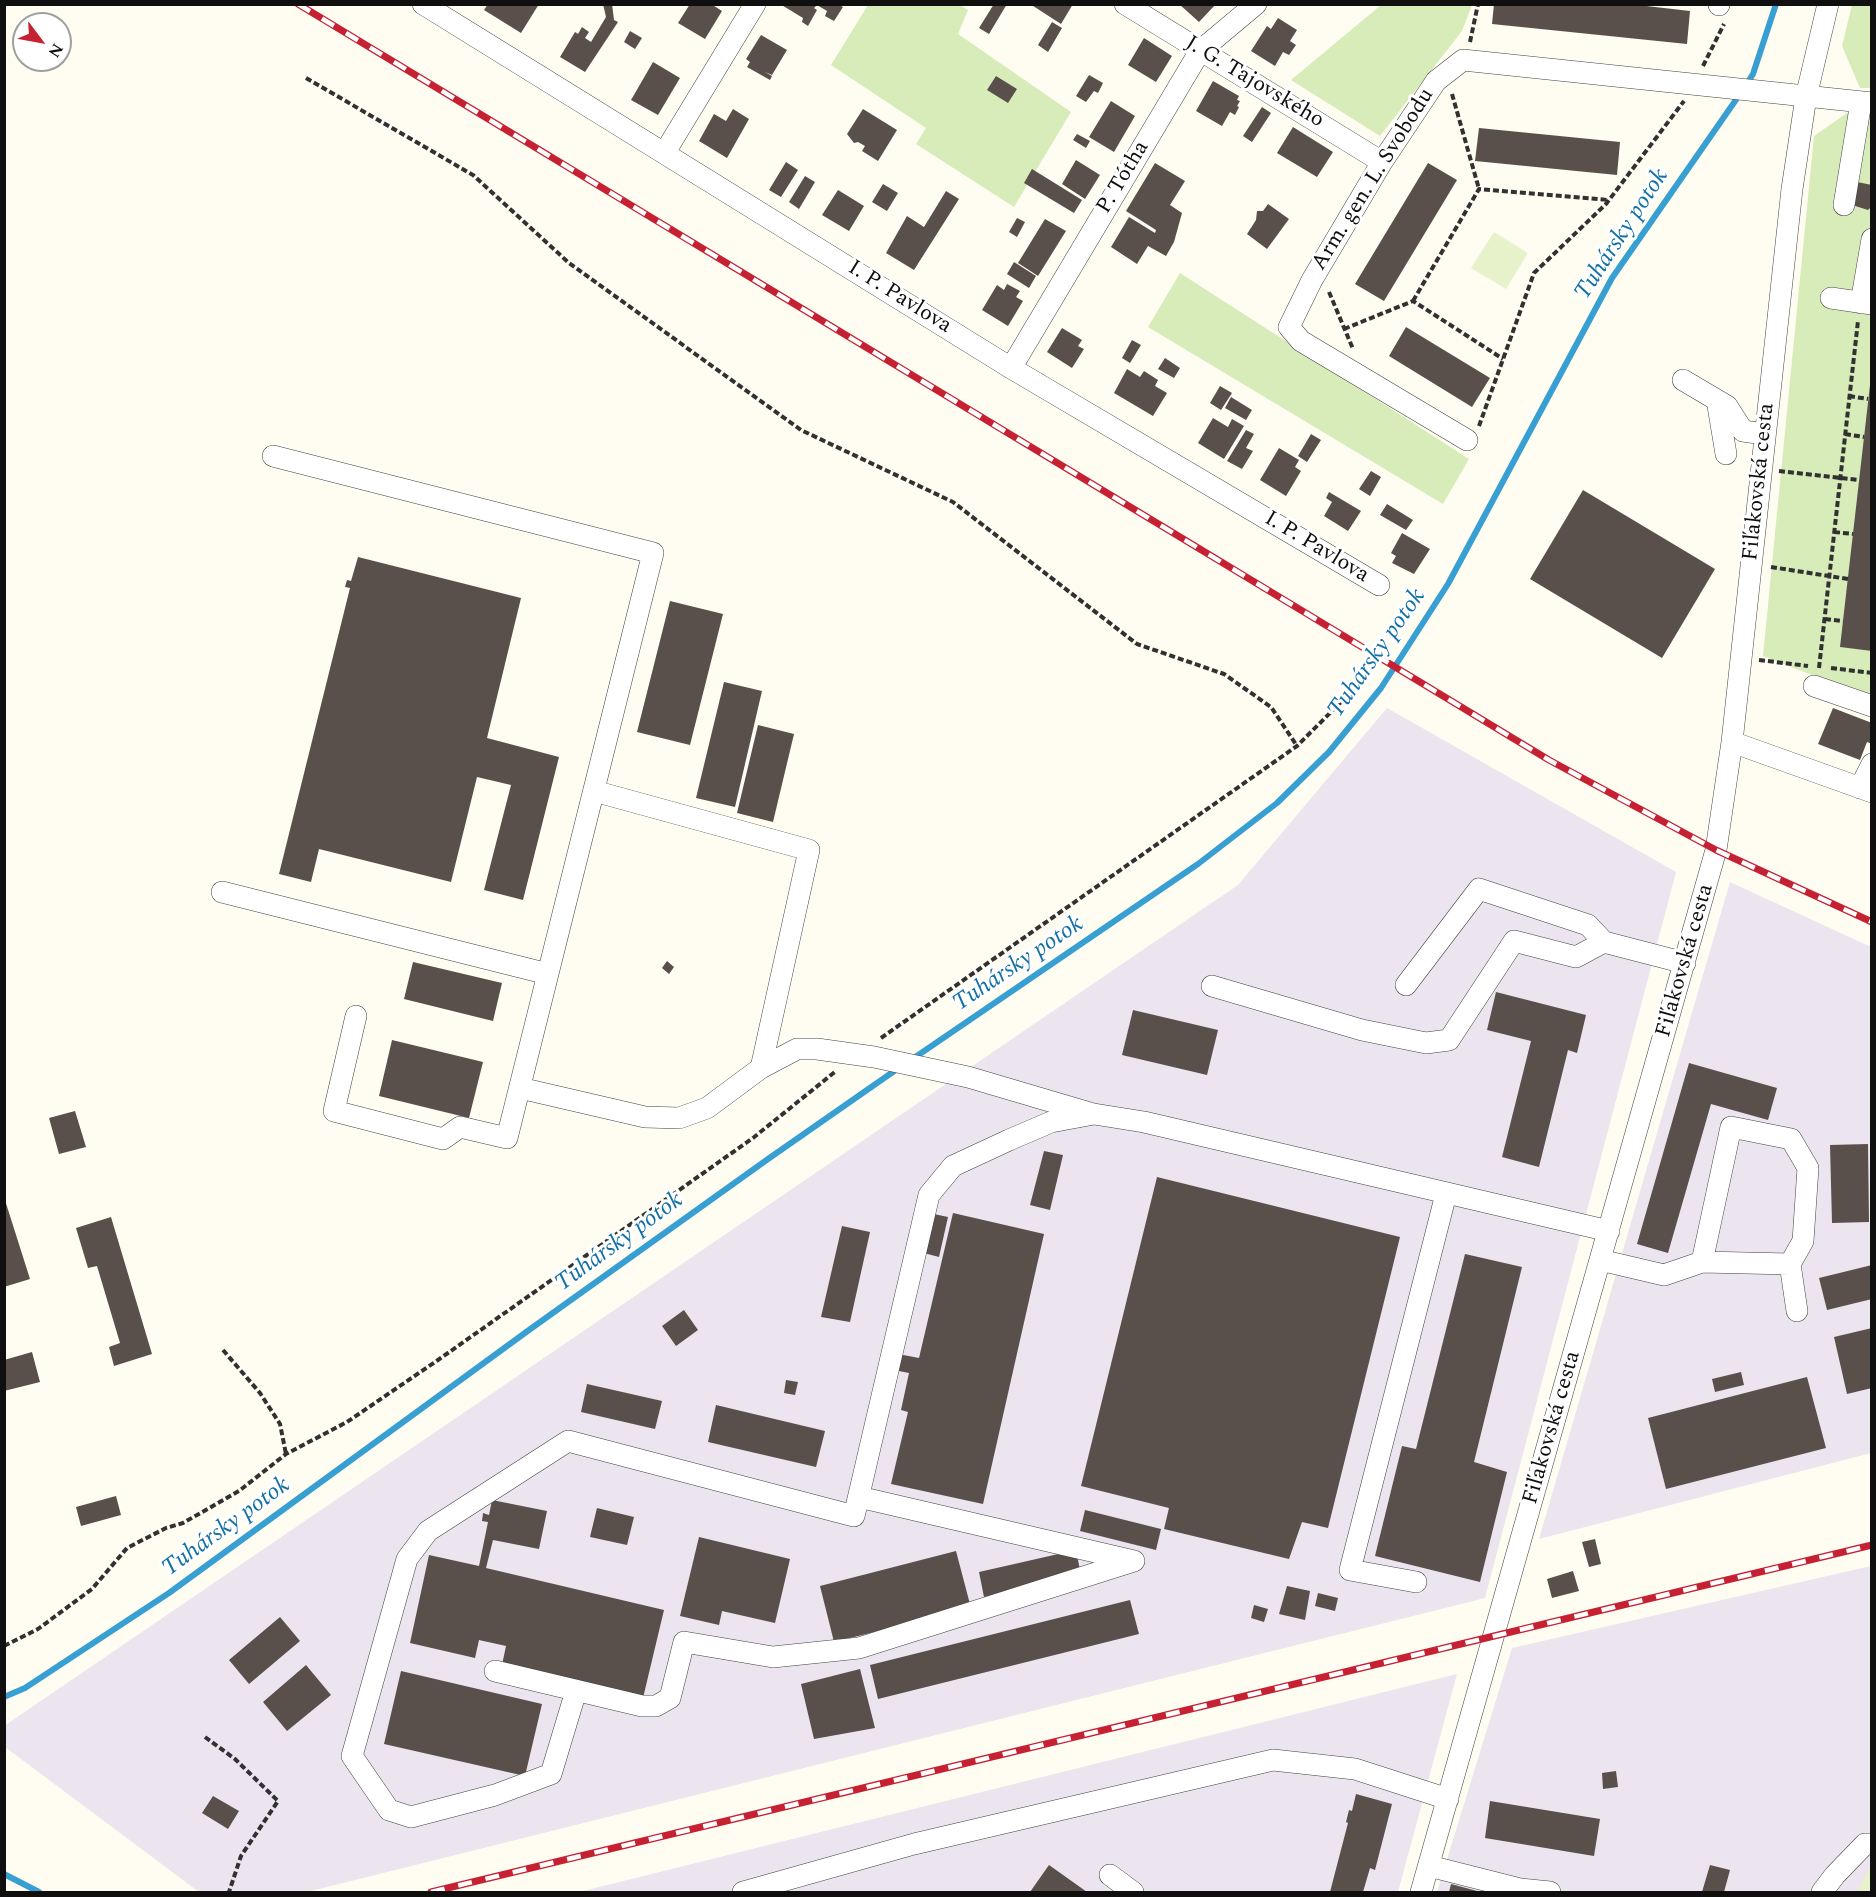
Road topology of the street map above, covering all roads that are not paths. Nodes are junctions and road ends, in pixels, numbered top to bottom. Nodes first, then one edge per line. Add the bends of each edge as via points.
1 (423, 4) edge
2 (755, 4) edge
3 (1125, 4) edge
4 (1256, 4) edge
5 (1828, 4) edge
6 (1200, 51) junction
7 (1806, 97) junction
8 (1866, 103) edge
9 (666, 152) junction
10 (1382, 162) junction
11 (1844, 205) dead end
12 (1872, 239) edge
13 (1831, 298) dead end
14 (1866, 304) edge
15 (1011, 368) junction
16 (1683, 380) dead end
17 (1715, 399) junction
18 (1764, 435) junction
19 (1467, 440) road end
20 (1726, 454) dead end
21 (273, 456) dead end
22 (1379, 585) dead end
23 (1816, 677) road end
24 (1872, 706) edge
25 (1732, 742) junction
26 (1872, 764) edge
27 (1866, 790) edge
28 (594, 791) junction
29 (222, 892) dead end
30 (1604, 942) junction
31 (1686, 963) junction
32 (548, 974) junction
33 (1406, 985) dead end
34 (1212, 987) dead end
35 (356, 1016) dead end
36 (761, 1068) junction
37 (520, 1088) junction
38 (1094, 1114) junction
39 (1446, 1194) junction
40 (1609, 1231) junction
41 (1600, 1260) junction
42 (1702, 1262) junction
43 (1790, 1264) junction
44 (1797, 1311) dead end
45 (859, 1497) junction
46 (1416, 1582) dead end
47 (495, 1671) dead end
48 (576, 1691) junction
49 (1448, 1799) junction
50 (1872, 1844) edge
51 (1429, 1866) junction
52 (1110, 1875) dead end
53 (743, 1893) edge
54 (1133, 1893) edge
55 (1421, 1893) edge
56 (1550, 1893) edge
57 (1822, 1893) edge

1 - 9 street, I. P. Pavlova
2 - 9 street
3 - 6 street, J. G. Tajovského
4 - 6 street, P. Tótha
5 - 7 street, Fiľakovská cesta
6 - 10 street, J. G. Tajovského
6 - 15 street, P. Tótha
7 - 8 street, Arm. gen. L. Svobodu
7 - 10 street, Arm. gen. L. Svobodu via 1463,60 1436,81
7 - 18 street, Fiľakovská cesta
8 - 11 street
9 - 15 street, I. P. Pavlova
10 - 19 street, Arm. gen. L. Svobodu via 1314,276 1289,327 1301,341
12 - 14 street
13 - 14 street
15 - 22 street, I. P. Pavlova
16 - 17 street
17 - 18 street via 1727,406 1743,431
17 - 20 street
18 - 25 street, Fiľakovská cesta
21 - 28 street via 653,553
23 - 24 street
25 - 27 street
25 - 31 street, Fiľakovská cesta via 1716,850
26 - 27 street
28 - 32 street
28 - 36 street via 809,850
29 - 32 street
30 - 31 street
30 - 33 street via 1588,925 1479,889
30 - 34 street via 1576,957 1514,941 1449,1040 1426,1043 1362,1030
31 - 40 street, Fiľakovská cesta
32 - 37 street
35 - 37 street via 334,1111 443,1139 460,1127 507,1138
36 - 37 street via 707,1108 678,1118 645,1118
36 - 38 street via 797,1049 866,1055 968,1077
38 - 39 street via 1144,1122
38 - 45 street via 1051,1122 953,1166 929,1195
39 - 40 street
39 - 46 street via 1350,1570
40 - 41 street, Fiľakovská cesta
41 - 42 street via 1664,1275
41 - 49 street, Fiľakovská cesta
42 - 43 street
42 - 43 street via 1731,1127 1791,1138 1808,1168 1803,1240
43 - 44 street
45 - 48 street via 1134,1561 859,1648 773,1657 684,1642 670,1698 656,1706
45 - 48 street via 854,1516 568,1441 428,1531 407,1559 352,1756 388,1810 411,1816 495,1795 550,1774
47 - 48 street
49 - 51 street, Fiľakovská cesta
49 - 53 street via 1355,1770 1273,1760 914,1844
50 - 57 street via 1865,1844
51 - 55 street, Fiľakovská cesta
51 - 56 street
52 - 54 street

